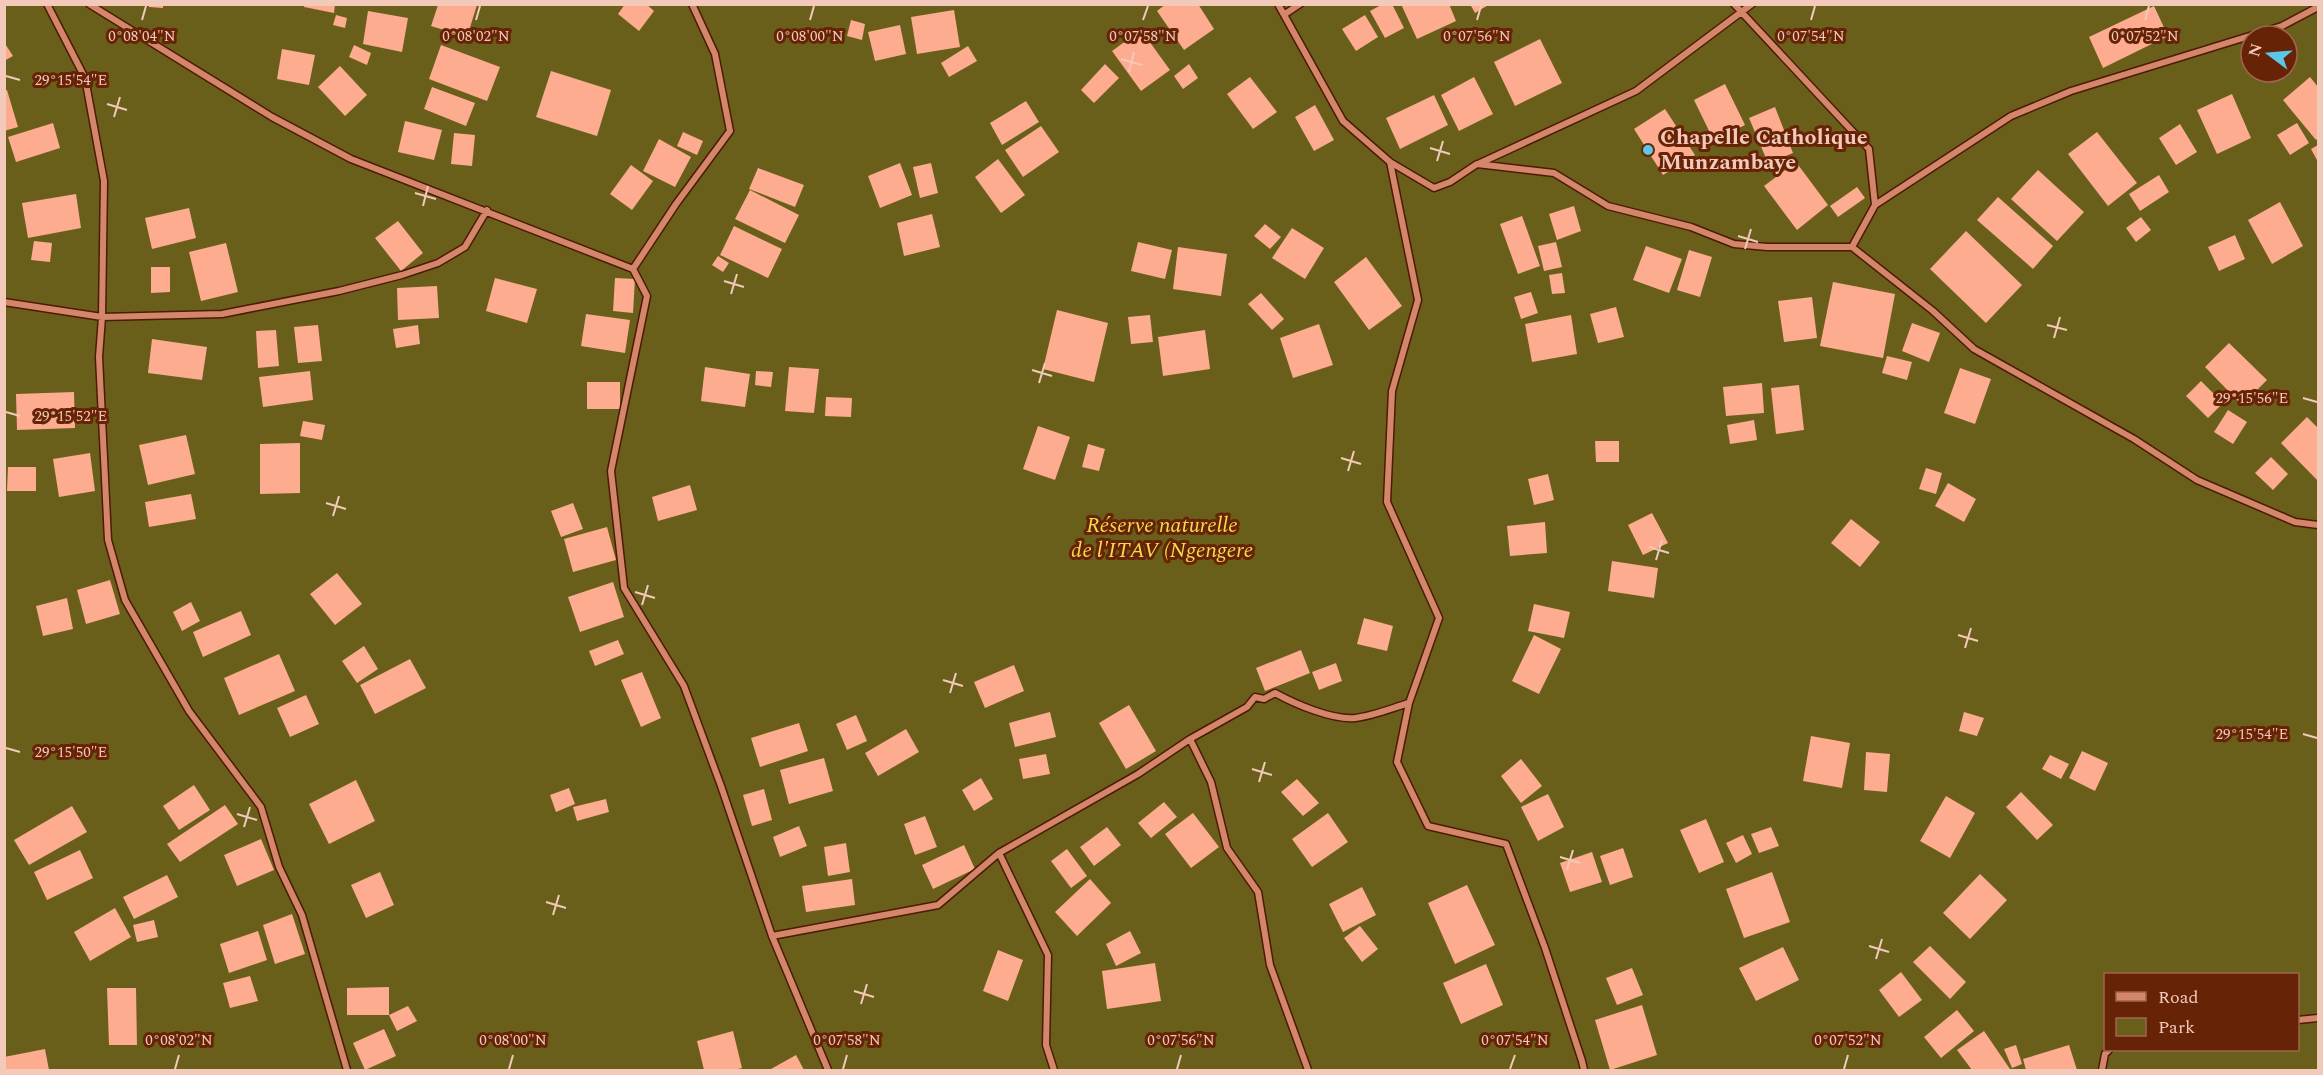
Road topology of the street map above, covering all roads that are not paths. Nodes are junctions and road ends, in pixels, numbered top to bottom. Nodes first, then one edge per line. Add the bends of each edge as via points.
1 (47, 4) edge
2 (89, 4) edge
3 (693, 4) edge
4 (1278, 4) edge
5 (1300, 4) edge
6 (1734, 4) edge
7 (1752, 4) edge
8 (2319, 7) edge
9 (1740, 13) junction
10 (1285, 14) junction
11 (1390, 162) junction
12 (1477, 164) junction
13 (1875, 205) junction
14 (487, 210) junction
15 (1852, 247) junction
16 (633, 269) junction
17 (4, 302) edge
18 (102, 316) junction
19 (2319, 525) edge
20 (1409, 704) junction
21 (1190, 739) junction
22 (999, 853) junction
23 (772, 936) junction
24 (2319, 1018) edge
25 (2299, 1020) edge
26 (2108, 1051) edge
27 (347, 1071) edge
28 (828, 1071) edge
29 (1054, 1071) edge
30 (1308, 1071) edge
31 (1584, 1071) edge
32 (2102, 1071) edge

1 - 18 street via 85,78 104,180
2 - 14 street via 272,117 351,159
3 - 16 street via 715,54 729,130
4 - 10 street
5 - 10 street
6 - 9 street
7 - 9 street
8 - 13 street via 2282,26 2071,91 2011,116
9 - 12 street via 1636,91
9 - 13 street via 1869,149
10 - 11 street via 1343,121
11 - 12 street via 1434,188
11 - 20 street via 1418,300 1392,391 1387,502 1439,618
12 - 15 street via 1554,173 1608,206 1691,227 1734,244
13 - 15 street
14 - 16 street
14 - 18 street via 465,247 438,263 402,275 222,314
15 - 19 street via 1974,349 2134,439 2197,480 2295,522
16 - 23 street via 647,296 611,471 624,588 684,686
17 - 18 street
18 - 27 street via 99,357 108,540 125,600 189,711 261,807 279,867 302,915
20 - 21 street via 1354,718 1293,703 1275,693 1264,699 1255,697 1247,707
20 - 31 street via 1397,762 1428,826 1506,844 1545,948
21 - 22 street via 1138,774
21 - 30 street via 1211,782 1227,848 1258,892 1270,965
22 - 23 street via 938,905
22 - 29 street via 1048,955 1046,1045
23 - 28 street
24 - 25 street
26 - 32 street

